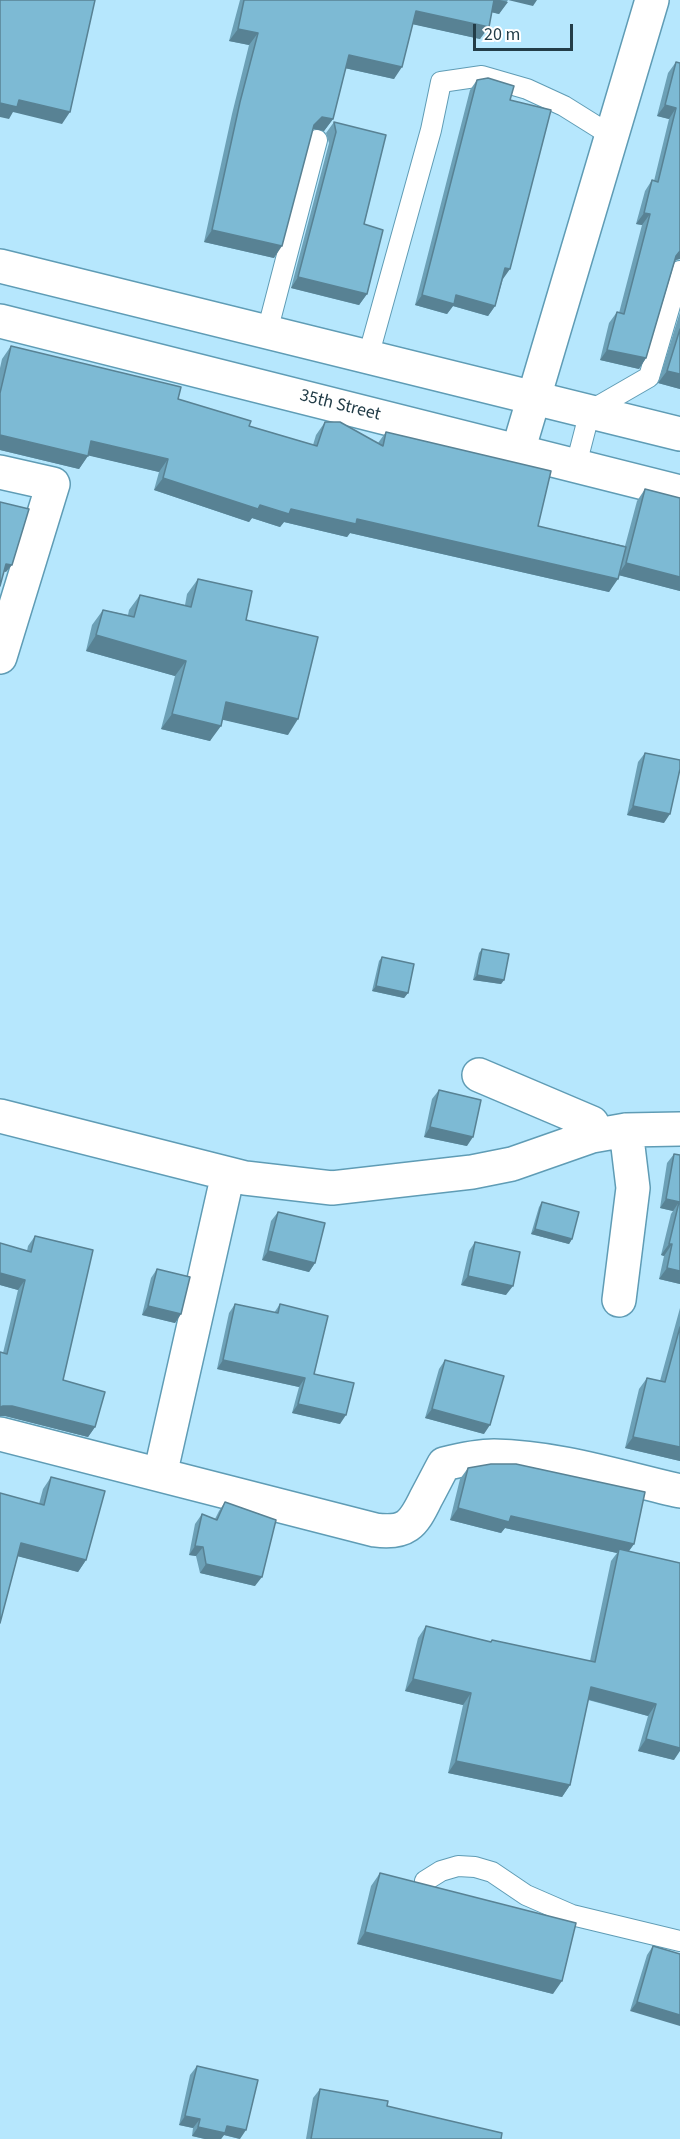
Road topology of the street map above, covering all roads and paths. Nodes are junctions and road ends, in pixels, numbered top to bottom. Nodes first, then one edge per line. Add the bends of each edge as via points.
1 (652, 0) edge
2 (612, 136) junction
3 (317, 140) edge
4 (0, 266) edge
5 (680, 272) edge
6 (0, 321) edge
7 (267, 332) junction
8 (368, 357) junction
9 (535, 397) junction
10 (590, 411) junction
11 (680, 434) edge
12 (519, 451) junction
13 (576, 465) junction
14 (0, 472) edge
15 (680, 492) edge
16 (1, 653) edge
17 (479, 1075) dead end
18 (0, 1116) edge
19 (592, 1123) dead end
20 (680, 1129) edge
21 (626, 1130) junction
22 (228, 1174) junction
23 (620, 1300) dead end
24 (0, 1434) edge
25 (160, 1475) junction
26 (680, 1491) edge
27 (425, 1881) dead end
28 (680, 1941) edge

1 - 2 street
2 - 8 lane via 564,106 527,89 482,76 441,82 432,130
2 - 9 street
3 - 7 lane
4 - 7 street
5 - 10 lane via 649,377
6 - 12 street, 35th Street
7 - 8 street
8 - 9 street
9 - 10 street
9 - 12 street
10 - 11 street
10 - 13 lane
12 - 13 street, 35th Street
13 - 15 street, 35th Street
14 - 16 street via 53,484
17 - 19 street
18 - 22 street
20 - 21 street
21 - 22 street via 592,1136 512,1164 472,1172 333,1188
21 - 23 street via 633,1188
22 - 25 street
24 - 25 street
25 - 26 street via 391,1532 418,1516 444,1464 464,1459 493,1456 554,1461
27 - 28 lane via 458,1866 475,1867 492,1872 526,1895 572,1915

